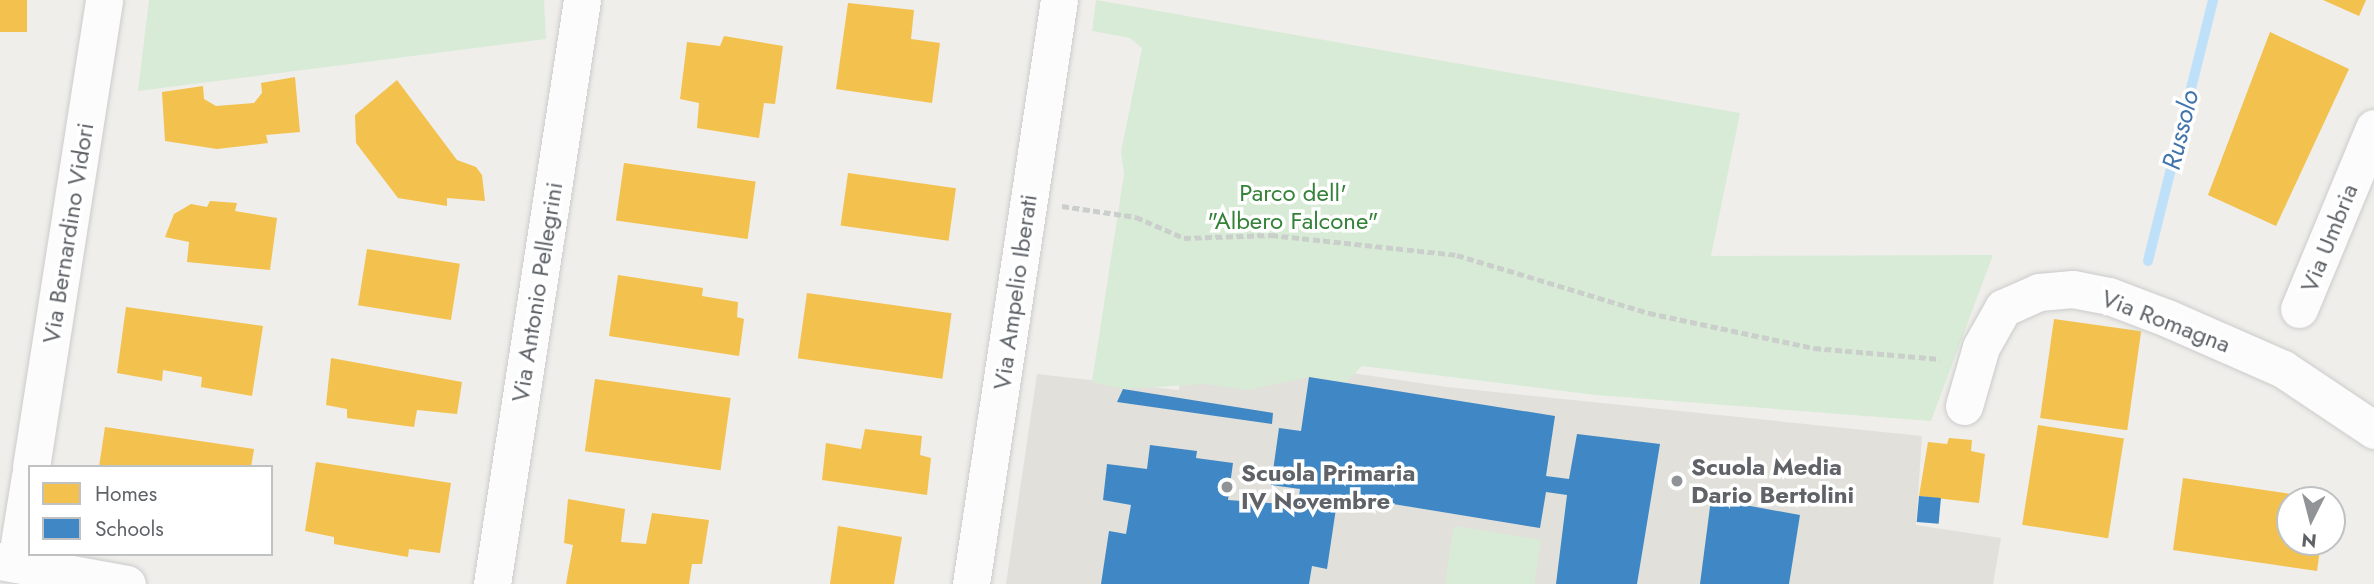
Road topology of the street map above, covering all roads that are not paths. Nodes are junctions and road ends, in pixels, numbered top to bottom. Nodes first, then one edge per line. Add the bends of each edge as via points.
1 (104, 0) edge
2 (582, 0) edge
3 (1059, 0) edge
4 (2374, 128) edge
5 (2299, 309) dead end
6 (1964, 406) dead end
7 (2374, 430) edge
8 (31, 465) edge
9 (28, 484) edge
10 (8, 562) edge
11 (127, 584) edge
12 (492, 584) edge
13 (971, 584) edge

1 - 8 street, Via Bernardino Vidori
2 - 12 street, Via Antonio Pellegrini
3 - 13 street, Via Ampelio Iberati
4 - 5 street, Via Umbria
6 - 7 street, Via Romagna via 1981,347 2003,308 2039,292 2074,289 2109,296 2283,369
9 - 10 street
10 - 11 street

